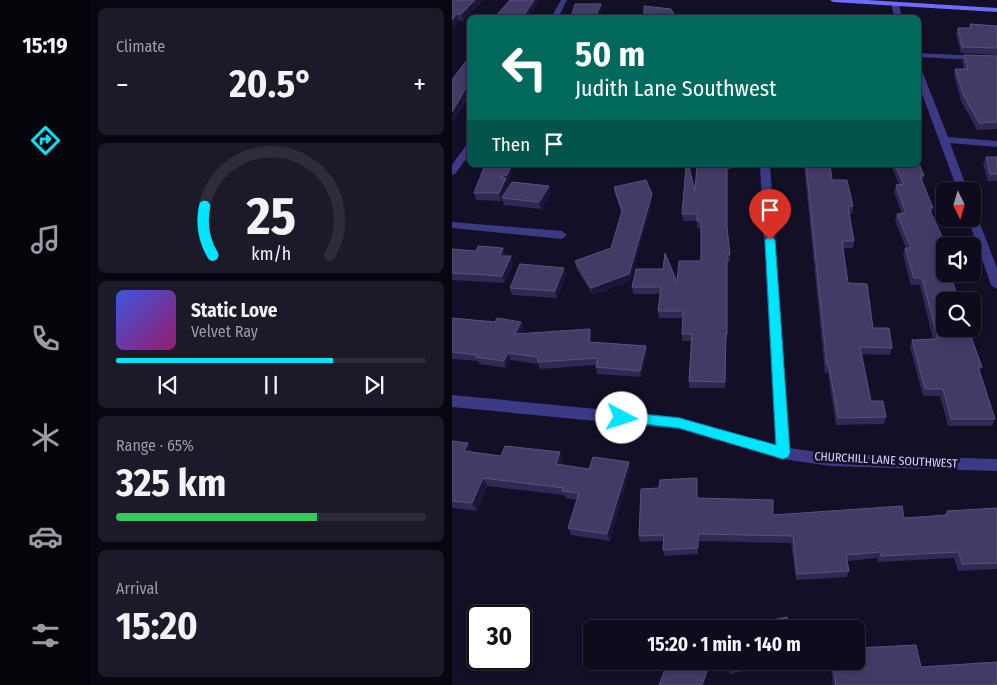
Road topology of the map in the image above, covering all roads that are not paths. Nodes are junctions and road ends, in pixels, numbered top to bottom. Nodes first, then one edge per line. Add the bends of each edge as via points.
1 (564, 0) edge
2 (833, 0) edge
3 (894, 4) junction
4 (996, 10) edge
5 (556, 15) edge
6 (898, 15) edge
7 (921, 54) edge
8 (996, 59) edge
9 (921, 79) edge
10 (945, 140) junction
11 (996, 144) edge
12 (467, 150) edge
13 (765, 167) edge
14 (452, 172) edge
15 (960, 182) edge
16 (452, 225) edge
17 (977, 228) edge
18 (562, 235) dead end
19 (994, 268) edge
20 (996, 285) edge
21 (452, 401) edge
22 (783, 453) junction
23 (996, 465) edge

1 - 5 street
2 - 3 street
3 - 4 street
3 - 6 street
7 - 8 street
9 - 10 street
10 - 11 street
10 - 15 street
12 - 14 street
13 - 22 street
16 - 18 street
17 - 19 street
19 - 20 street
21 - 22 street, CHURCHILL LANE SOUTHWEST via 679,423
22 - 23 street, CHURCHILL LANE SOUTHWEST via 830,460

